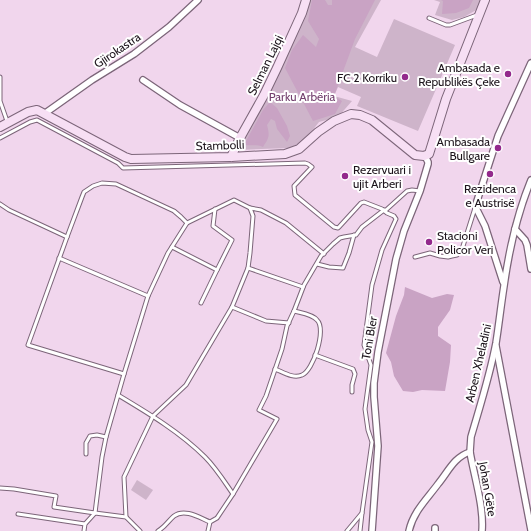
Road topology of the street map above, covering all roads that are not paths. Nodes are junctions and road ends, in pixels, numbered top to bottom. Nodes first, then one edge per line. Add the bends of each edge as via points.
1 (198, 0) edge
2 (306, 0) edge
3 (485, 0) edge
4 (479, 14) junction
5 (429, 18) dead end
6 (531, 64) edge
7 (0, 77) edge
8 (143, 80) dead end
9 (44, 114) junction
10 (8, 123) junction
11 (0, 127) edge
12 (0, 138) edge
13 (240, 138) junction
14 (427, 155) junction
15 (231, 157) junction
16 (531, 180) edge
17 (420, 191) junction
18 (0, 204) edge
19 (476, 206) junction
20 (250, 208) junction
21 (215, 209) junction
22 (384, 210) junction
23 (187, 223) junction
24 (515, 229) junction
25 (354, 235) junction
26 (67, 236) junction
27 (172, 247) junction
28 (324, 254) junction
29 (415, 257) dead end
30 (59, 258) junction
31 (316, 264) junction
32 (248, 268) junction
33 (531, 269) edge
34 (217, 270) junction
35 (504, 284) junction
36 (303, 287) junction
37 (148, 296) junction
38 (201, 303) dead end
39 (232, 306) junction
40 (294, 311) junction
41 (288, 323) junction
42 (496, 342) junction
43 (315, 355) junction
44 (276, 369) junction
45 (124, 374) junction
46 (352, 392) dead end
47 (118, 395) junction
48 (153, 416) junction
49 (106, 438) junction
50 (470, 452) junction
51 (86, 454) dead end
52 (0, 488) edge
53 (233, 494) junction
54 (95, 513) junction
55 (362, 513) junction
56 (18, 514) dead end
57 (126, 517) junction
58 (210, 522) junction
59 (85, 524) junction
60 (531, 530) edge
61 (84, 531) edge
62 (140, 531) edge
63 (158, 531) edge
64 (208, 531) edge
65 (347, 531) edge
66 (360, 531) edge
67 (372, 531) edge
68 (409, 531) edge
69 (482, 531) edge

1 - 9 street, Gjirokastra via 145,46
2 - 13 street, Selman Lajqi via 277,68
3 - 4 street, Toni Bler
4 - 5 lane via 450,25
4 - 14 street, Toni Bler
6 - 19 street via 498,136
7 - 10 lane via 0,101
8 - 13 street via 180,105
9 - 10 street, Stambolli via 35,110
9 - 15 street, Stambolli via 128,158
10 - 11 street, Stambolli
12 - 22 lane via 37,120 123,168 304,162 312,166 294,186 295,194 334,227 340,227 362,202
13 - 15 street, Selman Lajqi
14 - 15 street, Stambolli via 415,155 377,123 351,114 324,128 299,149 285,154
14 - 17 street, Toni Bler via 428,164
16 - 24 street, Arben Xheladini
17 - 22 lane via 407,191
17 - 67 street, Toni Bler via 396,259 376,369 374,397 378,446
18 - 26 lane
19 - 29 lane via 463,246 457,255 448,257 430,253
19 - 35 street
20 - 21 lane via 234,200
20 - 28 lane via 261,210 286,223
20 - 32 lane via 253,216
21 - 23 lane
21 - 34 lane via 213,226 232,240
22 - 25 lane
22 - 55 lane via 396,219 382,250 372,285 364,345 371,365 365,409 372,442
23 - 26 lane via 174,211 121,185 102,183 84,192
23 - 27 lane
24 - 33 street via 527,244
24 - 35 street, Arben Xheladini
25 - 28 lane via 340,238
25 - 31 lane via 343,268
26 - 30 lane
27 - 34 lane
27 - 37 lane
28 - 31 lane
30 - 37 lane
30 - 45 lane via 28,345
31 - 36 lane
32 - 36 lane
32 - 39 lane
34 - 38 lane
35 - 42 street, Arben Xheladini
36 - 40 lane
37 - 45 lane
39 - 41 lane via 266,321
39 - 48 lane via 186,385
40 - 41 lane
40 - 43 lane via 314,318 321,325 321,337
41 - 44 lane
42 - 50 street, Arben Xheladini via 471,437
42 - 60 street
43 - 44 lane via 304,375 288,375
43 - 46 lane via 353,369 355,374
44 - 53 lane via 260,410 277,419
45 - 47 lane
47 - 48 lane
47 - 49 lane
48 - 53 lane via 205,457
48 - 57 lane via 124,478
49 - 51 lane via 90,436 86,443
49 - 54 lane
50 - 68 street via 463,454 450,466 420,507
50 - 69 street, Johan Gëte via 481,506
52 - 54 lane via 56,496 54,507
53 - 58 lane via 217,518
54 - 57 lane
54 - 59 lane
55 - 65 lane
55 - 66 lane
56 - 59 lane
57 - 62 lane
58 - 63 lane via 181,513
58 - 64 lane
59 - 61 lane

